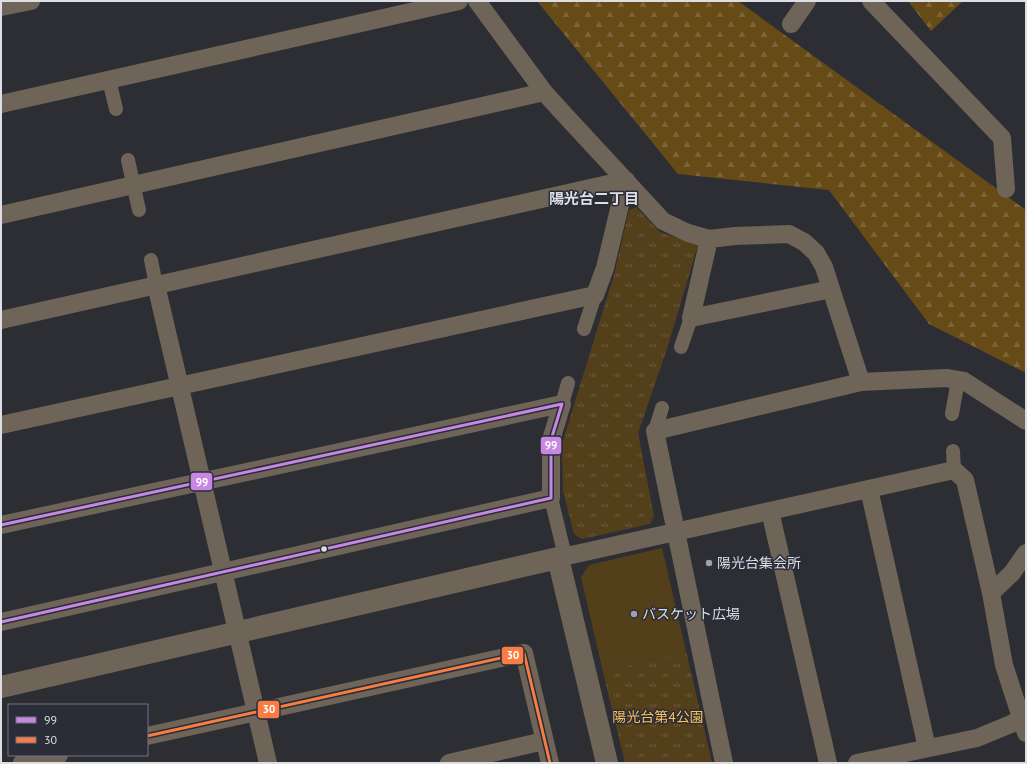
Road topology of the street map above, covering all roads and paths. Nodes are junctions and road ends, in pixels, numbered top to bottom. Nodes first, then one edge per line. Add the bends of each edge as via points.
1 (30, 1) edge
2 (459, 1) edge
3 (477, 1) edge
4 (807, 1) edge
5 (871, 1) edge
6 (1, 7) edge
7 (791, 24) dead end
8 (108, 80) junction
9 (544, 92) junction
10 (1, 104) edge
11 (116, 109) dead end
12 (128, 160) dead end
13 (626, 180) junction
14 (133, 185) junction
15 (1006, 189) dead end
16 (139, 210) dead end
17 (1, 215) edge
18 (709, 239) junction
19 (151, 260) dead end
20 (156, 285) junction
21 (831, 289) junction
22 (594, 295) junction
23 (691, 318) junction
24 (1, 320) edge
25 (584, 329) dead end
26 (681, 347) dead end
27 (958, 380) junction
28 (861, 382) junction
29 (568, 383) dead end
30 (180, 386) junction
31 (562, 404) junction
32 (662, 408) dead end
33 (952, 414) dead end
34 (1026, 421) edge
35 (1, 425) edge
36 (655, 431) junction
37 (953, 450) dead end
38 (954, 470) junction
39 (202, 481) junction
40 (869, 489) junction
41 (551, 498) junction
42 (770, 511) junction
43 (1, 525) edge
44 (676, 532) junction
45 (1026, 552) edge
46 (562, 557) junction
47 (223, 572) junction
48 (991, 593) junction
49 (1, 622) edge
50 (238, 632) junction
51 (1, 687) edge
52 (256, 712) junction
53 (1024, 722) edge
54 (148, 736) edge
55 (544, 741) junction
56 (927, 748) junction
57 (54, 756) edge
58 (22, 763) edge
59 (268, 763) edge
60 (449, 763) edge
61 (550, 763) edge
62 (607, 763) edge
63 (724, 763) edge
64 (828, 763) edge
65 (857, 763) edge

1 - 6 street
2 - 8 street
3 - 9 street
4 - 7 street
5 - 15 street via 1002,138
8 - 10 street
8 - 11 street
9 - 13 street
9 - 14 street
12 - 14 street
13 - 18 street via 663,221 688,233
13 - 20 street
13 - 22 street via 605,268
14 - 16 street
14 - 17 street
18 - 21 street via 789,234 804,242 816,253
18 - 23 street
19 - 20 street
20 - 24 street
20 - 30 street
21 - 23 street
21 - 28 street
22 - 25 street
22 - 30 street
23 - 26 street
27 - 28 street via 946,378
27 - 33 street
27 - 34 street via 980,390
28 - 36 street
29 - 31 street
30 - 35 street
30 - 39 street
31 - 39 street
31 - 41 street via 551,440
32 - 36 street
36 - 44 street
37 - 38 street
38 - 40 street
38 - 48 street via 964,480
39 - 43 street
39 - 47 street
40 - 42 street
40 - 56 street
41 - 46 street
41 - 47 street
42 - 44 street
42 - 64 street
44 - 46 street
44 - 63 street
45 - 48 street via 1012,573
46 - 50 street
46 - 62 street
47 - 49 street
47 - 50 street
48 - 53 street via 1004,665
50 - 51 street
50 - 52 street
52 - 54 street
52 - 55 street via 524,652
52 - 59 street
53 - 56 street via 1011,724 977,738
55 - 60 street
55 - 61 street
56 - 65 street
57 - 58 street

